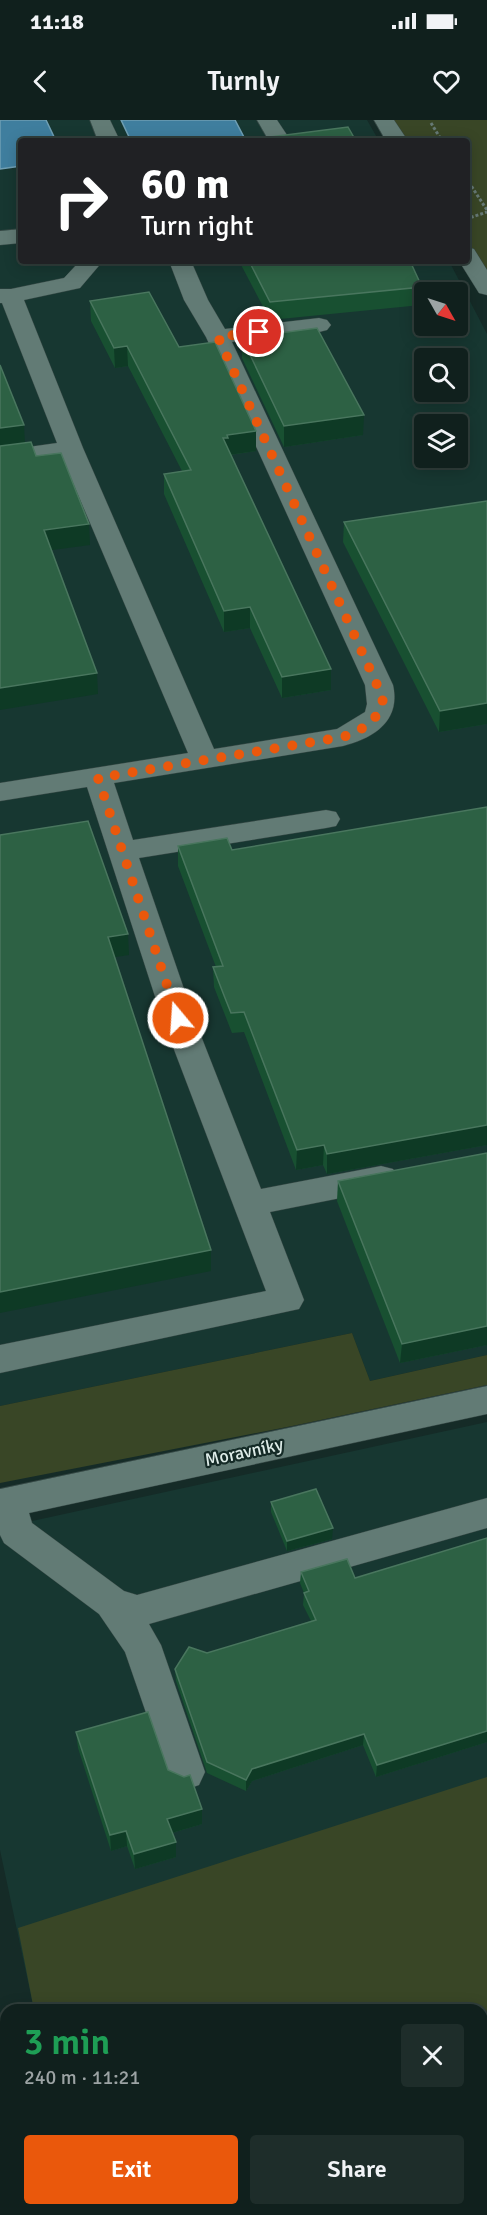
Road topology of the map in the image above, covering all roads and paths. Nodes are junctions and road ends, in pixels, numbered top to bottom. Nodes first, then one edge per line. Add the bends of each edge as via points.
1 (100, 120) edge
2 (267, 120) edge
3 (384, 120) edge
4 (429, 120) edge
5 (108, 138) edge
6 (278, 138) edge
7 (395, 138) edge
8 (440, 138) edge
9 (470, 184) edge
10 (487, 211) edge
11 (470, 217) edge
12 (18, 236) edge
13 (0, 238) edge
14 (470, 260) edge
15 (89, 264) edge
16 (181, 264) edge
17 (487, 288) edge
18 (5, 296) edge
19 (319, 325) dead end
20 (218, 337) junction
21 (70, 448) junction
22 (0, 458) edge
23 (205, 760) junction
24 (98, 778) junction
25 (0, 792) edge
26 (326, 819) dead end
27 (123, 851) junction
28 (408, 1173) edge
29 (250, 1203) junction
30 (0, 1359) edge
31 (487, 1400) edge
32 (4, 1503) edge
33 (487, 1513) edge
34 (112, 1603) junction
35 (185, 1772) dead end

1 - 5 street
2 - 6 street
3 - 7 street
4 - 8 path
9 - 10 path
10 - 11 path
12 - 13 street
14 - 17 street
15 - 18 street via 72,283
16 - 20 street via 196,300
18 - 21 street
19 - 20 street
20 - 23 street via 383,698 376,718 354,733
21 - 22 street
21 - 23 street
23 - 24 street
24 - 25 street
24 - 27 street
26 - 27 street
27 - 29 street via 178,1018
28 - 29 street
29 - 30 street via 287,1300
31 - 32 street, Moravníky
32 - 34 street via 17,1532
33 - 34 street via 138,1611
34 - 35 street via 142,1645

